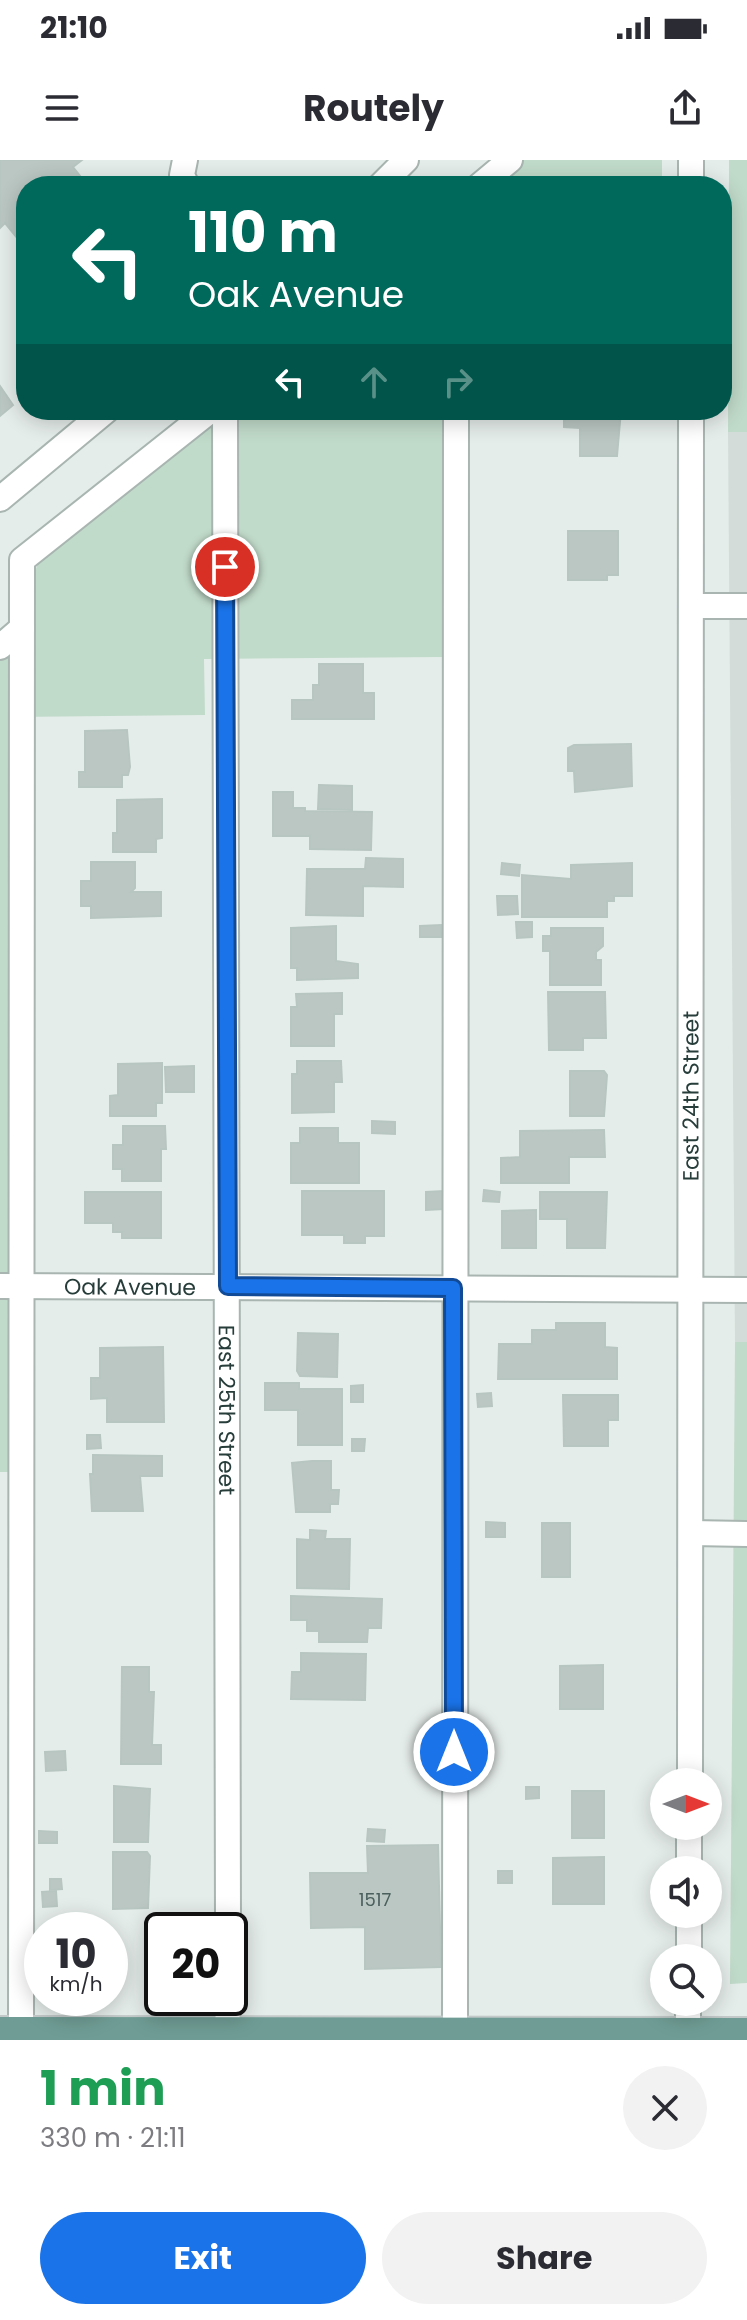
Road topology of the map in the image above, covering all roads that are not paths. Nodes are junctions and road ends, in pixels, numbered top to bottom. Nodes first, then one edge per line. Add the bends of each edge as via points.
1 (406, 160) edge
2 (510, 160) edge
3 (390, 176) edge
4 (491, 176) edge
5 (95, 420) edge
6 (198, 420) edge
7 (225, 420) edge
8 (456, 420) edge
9 (691, 420) edge
10 (0, 499) edge
11 (691, 606) junction
12 (747, 606) edge
13 (22, 628) junction
14 (0, 647) edge
15 (11, 1286) edge
16 (228, 1286) junction
17 (453, 1288) junction
18 (691, 1290) junction
19 (747, 1290) edge
20 (691, 1533) junction
21 (747, 1534) edge
22 (690, 1768) edge
23 (228, 1912) edge
24 (11, 2029) edge
25 (455, 2030) junction
26 (747, 2030) edge
27 (227, 2035) edge
28 (688, 2036) edge

1 - 3 street
2 - 4 street
5 - 10 street
6 - 13 street via 22,560
7 - 16 street, East 25th Street
8 - 17 street
9 - 11 street, East 24th Street
11 - 12 street
11 - 18 street, East 24th Street
13 - 14 street
13 - 15 street
15 - 16 street, Oak Avenue
15 - 24 street
16 - 17 street, Oak Avenue
16 - 23 street, East 25th Street
17 - 18 street, Oak Avenue
17 - 25 street
18 - 19 street, Oak Avenue
18 - 20 street, East 24th Street
20 - 21 street
20 - 22 street, East 24th Street
24 - 27 main road
25 - 27 main road
25 - 28 main road
26 - 28 main road

